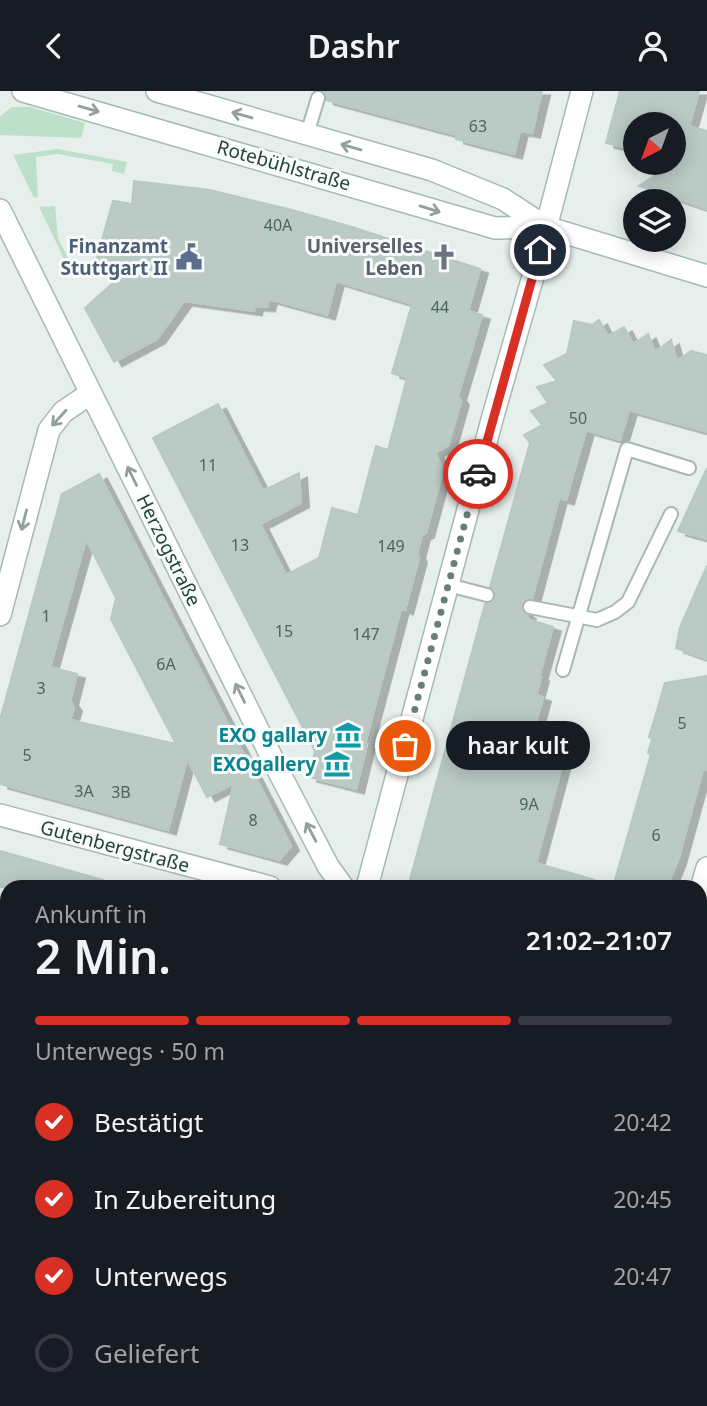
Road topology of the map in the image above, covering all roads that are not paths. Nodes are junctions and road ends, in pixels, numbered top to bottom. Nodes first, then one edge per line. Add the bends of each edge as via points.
1 (23, 91) edge
2 (157, 91) edge
3 (582, 91) edge
4 (318, 97) dead end
5 (307, 134) junction
6 (394, 160) junction
7 (381, 194) junction
8 (0, 210) edge
9 (547, 227) junction
10 (707, 276) edge
11 (91, 393) junction
12 (688, 468) dead end
13 (671, 514) dead end
14 (449, 585) junction
15 (487, 595) dead end
16 (530, 607) dead end
17 (0, 615) edge
18 (578, 618) junction
19 (563, 670) dead end
20 (0, 815) edge
21 (244, 880) edge
22 (338, 880) edge
23 (369, 880) edge

1 -> 7 street, Rotebühlstraße
5 -> 2 street, Rotebühlstraße
3 - 9 street
4 - 5 lane
6 -> 5 street, Rotebühlstraße
6 - 7 street via 402,170 402,183 395,191
6 - 9 street, Rotebühlstraße via 503,199
7 -> 9 street, Rotebühlstraße via 495,228
8 - 11 street, Herzogstraße
9 - 10 street, Rotebühlstraße
9 - 14 street
11 -> 17 street via 63,412 50,430
22 -> 11 street, Herzogstraße via 281,776
12 - 18 lane via 627,449
13 - 18 lane via 628,602 597,620
14 - 15 lane
14 - 23 street
16 - 18 lane
18 - 19 lane
20 - 21 street, Gutenbergstraße

